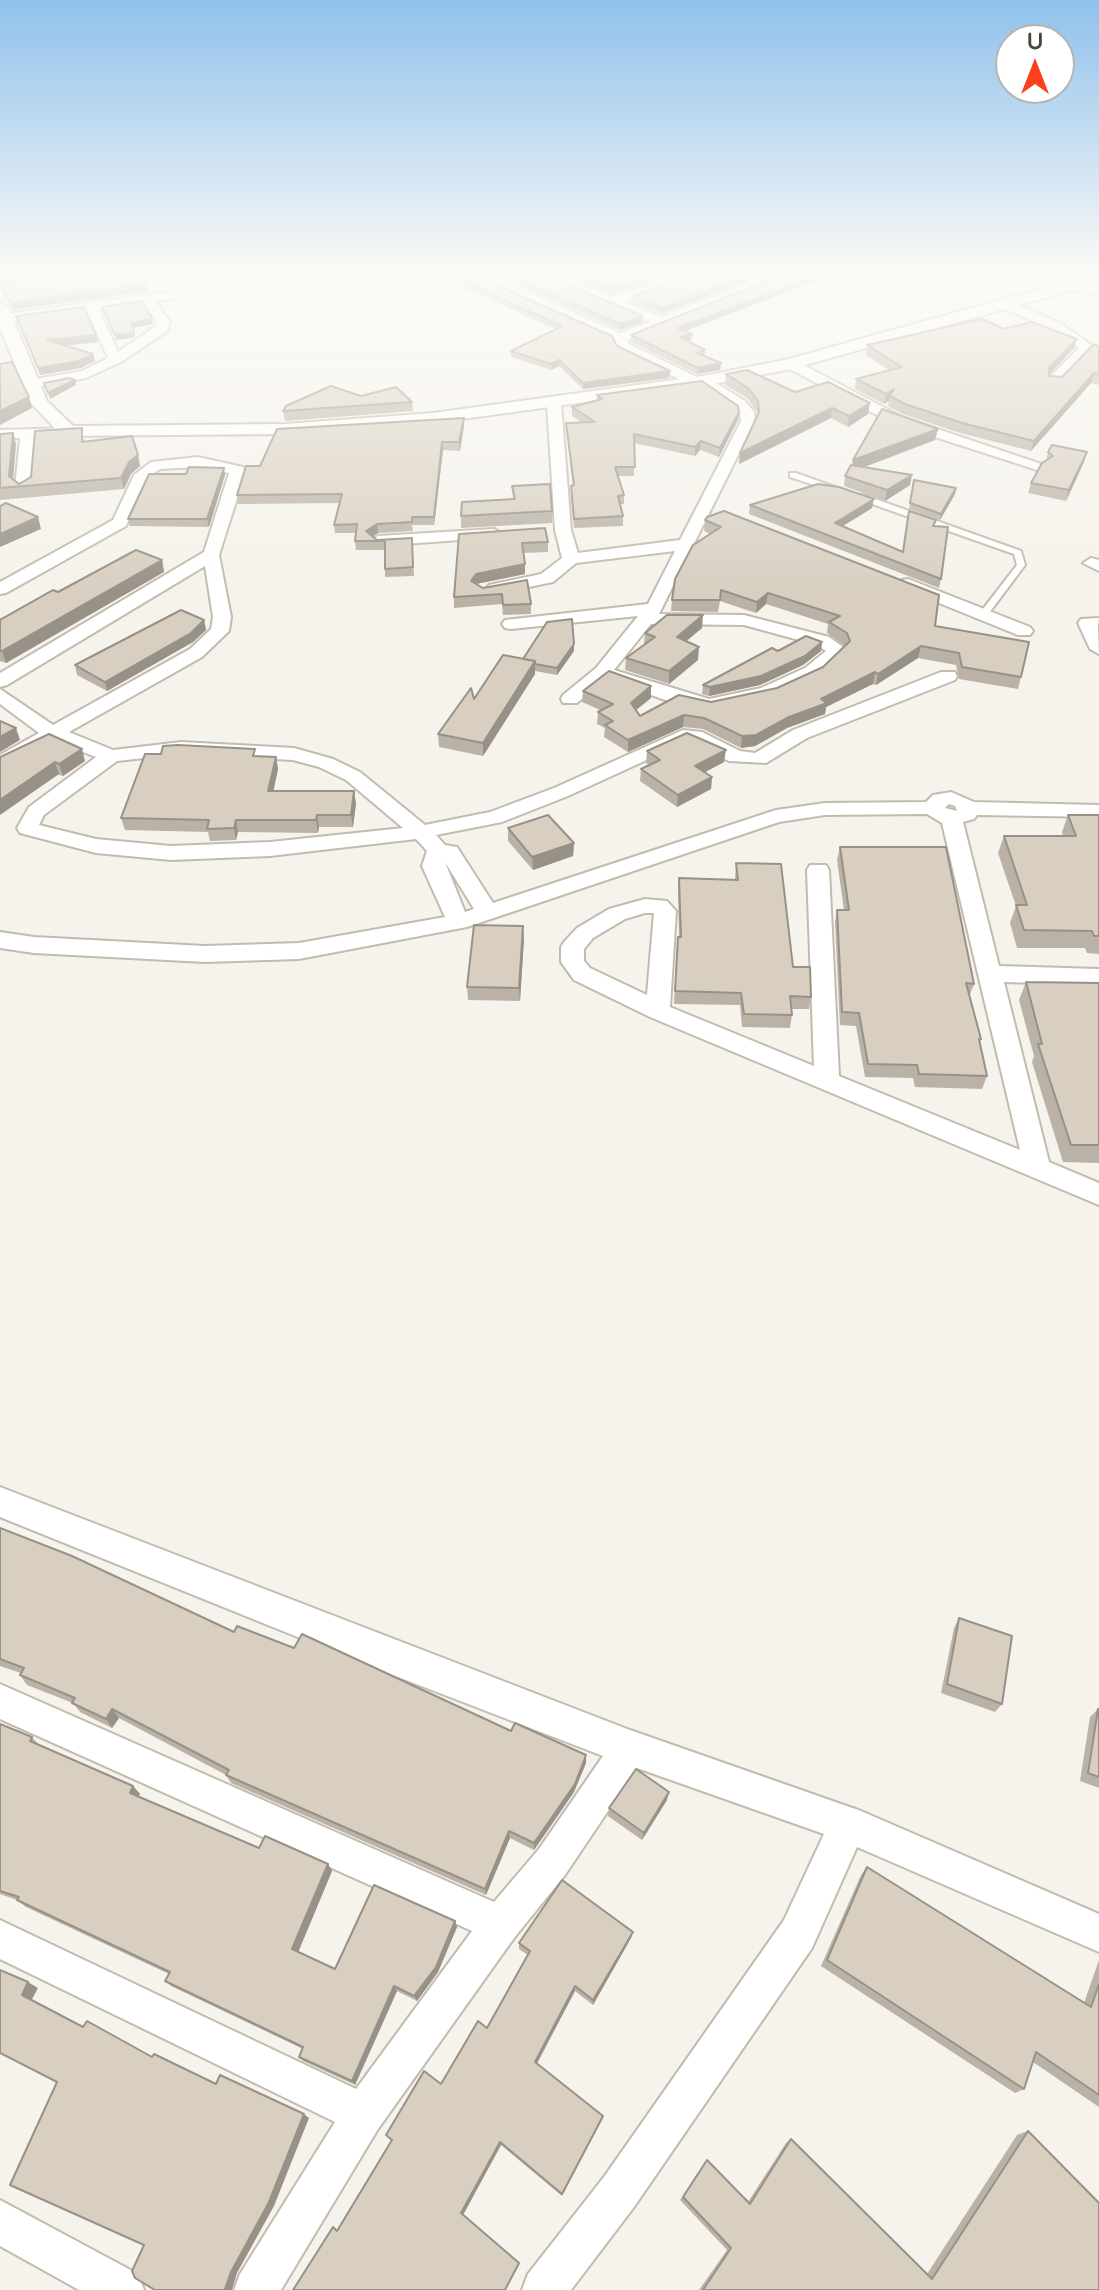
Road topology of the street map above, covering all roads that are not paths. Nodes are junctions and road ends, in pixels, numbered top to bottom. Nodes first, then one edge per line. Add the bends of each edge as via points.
1 (28, 380) edge
2 (61, 380) edge
3 (694, 380) edge
4 (710, 380) edge
5 (821, 380) edge
6 (699, 382) junction
7 (30, 384) junction
8 (554, 403) junction
9 (68, 432) junction
10 (28, 433) junction
11 (0, 434) edge
12 (1039, 466) edge
13 (793, 475) dead end
14 (23, 488) edge
15 (517, 533) edge
16 (378, 541) edge
17 (687, 544) junction
18 (211, 555) junction
19 (571, 559) junction
20 (889, 576) edge
21 (0, 589) edge
22 (483, 591) edge
23 (650, 614) junction
24 (983, 615) junction
25 (1099, 623) edge
26 (511, 624) dead end
27 (1024, 631) dead end
28 (1099, 649) edge
29 (603, 672) junction
30 (948, 676) dead end
31 (0, 681) edge
32 (0, 695) edge
33 (570, 699) dead end
34 (50, 732) junction
35 (111, 756) junction
36 (0, 763) edge
37 (1099, 811) edge
38 (951, 812) junction
39 (421, 832) junction
40 (438, 850) junction
41 (818, 870) dead end
42 (488, 913) junction
43 (459, 922) junction
44 (0, 940) edge
45 (988, 974) junction
46 (1099, 977) edge
47 (658, 1011) junction
48 (827, 1081) junction
49 (1037, 1168) junction
50 (1099, 1194) edge
51 (0, 1502) edge
52 (0, 1701) edge
53 (630, 1748) junction
54 (848, 1824) junction
55 (500, 1924) junction
56 (1099, 1933) edge
57 (0, 1939) edge
58 (363, 2114) junction
59 (0, 2222) edge
60 (122, 2290) edge
61 (256, 2290) edge
62 (544, 2290) edge

1 - 7 street
2 - 7 street
3 - 6 street
4 - 6 street
5 - 12 street via 897,420
6 - 8 street
6 - 17 street via 740,404 748,421 714,510
7 - 9 street
8 - 9 street via 359,425
8 - 19 street via 556,531
9 - 10 street
10 - 11 street
10 - 14 street
13 - 24 lane via 1018,553 1021,565
15 - 16 street
17 - 19 street
17 - 23 street
18 - 21 street via 238,470 170,462 142,475 120,523
18 - 31 street
18 - 34 street via 220,631 196,653
19 - 22 street via 547,578
20 - 24 street
23 - 26 street
23 - 29 street
23 - 29 street via 744,620 823,641 837,651 812,672 767,693 709,705
24 - 27 street
25 - 28 street via 1087,623
29 - 33 street
30 - 39 street via 800,734 759,759 736,757 695,736 683,736 508,812
32 - 34 street
34 - 35 street
34 - 36 street
35 - 39 street via 181,748 294,754 353,776
35 - 39 street via 36,811 27,828 96,846 171,853 270,849
37 - 38 street
38 - 42 street via 825,809 776,816
38 - 45 street
39 - 40 street
40 - 42 street via 456,859
40 - 43 street via 433,866
41 - 48 street
42 - 43 street
43 - 44 street via 299,951 205,954
45 - 46 street
45 - 49 street
47 - 47 street via 582,974 573,962 572,947 617,914 659,906 665,911
47 - 48 street
48 - 49 street
49 - 50 street
51 - 53 street
52 - 55 street
53 - 54 street
53 - 55 street via 552,1862
54 - 56 street
54 - 62 street via 798,1934 619,2192
55 - 58 street
57 - 58 street
58 - 61 street
59 - 60 street

